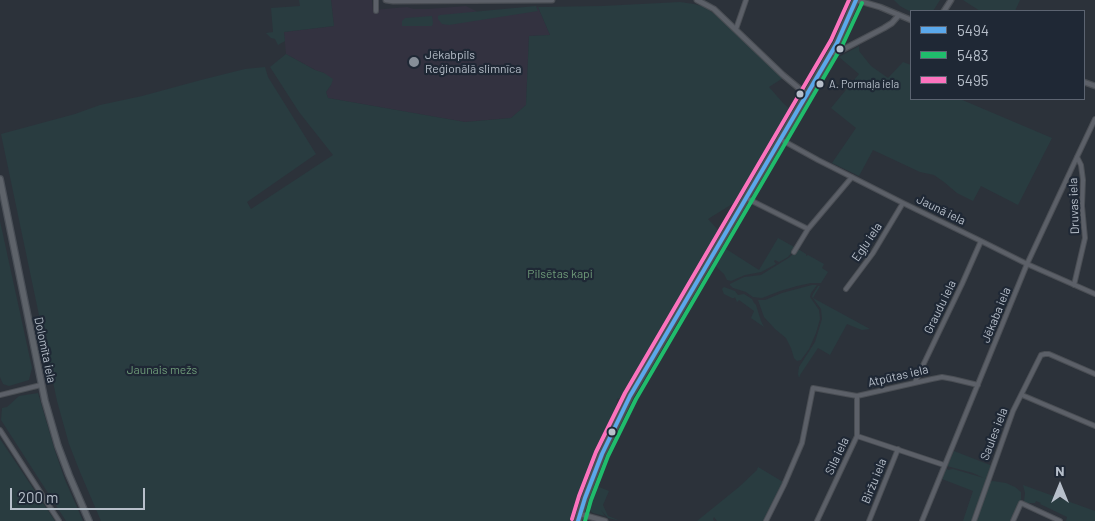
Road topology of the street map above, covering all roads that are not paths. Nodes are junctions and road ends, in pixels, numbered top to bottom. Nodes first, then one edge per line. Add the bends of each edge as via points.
1 (376, 0) edge
2 (386, 0) edge
3 (530, 0) edge
4 (552, 0) edge
5 (697, 0) edge
6 (746, 0) edge
7 (855, 0) edge
8 (376, 11) dead end
9 (899, 15) junction
10 (910, 20) edge
11 (736, 29) junction
12 (831, 53) junction
13 (807, 95) junction
14 (1095, 119) edge
15 (780, 139) junction
16 (1076, 156) junction
17 (852, 177) junction
18 (0, 178) edge
19 (746, 198) junction
20 (903, 203) junction
21 (808, 229) junction
22 (981, 240) junction
23 (794, 252) dead end
24 (1027, 264) junction
25 (1074, 285) junction
26 (846, 289) dead end
27 (1095, 294) edge
28 (1095, 374) edge
29 (915, 382) junction
30 (41, 385) junction
31 (978, 385) junction
32 (0, 395) edge
33 (1022, 395) junction
34 (857, 396) junction
35 (1095, 426) edge
36 (0, 430) edge
37 (857, 436) junction
38 (898, 449) junction
39 (944, 465) junction
40 (580, 514) junction
41 (59, 521) edge
42 (89, 521) edge
43 (578, 521) edge
44 (605, 521) edge
45 (766, 521) edge
46 (818, 521) edge
47 (869, 521) edge
48 (922, 521) edge
49 (974, 521) edge
50 (1013, 521) edge
51 (1060, 521) edge

1 - 8 street
2 - 3 street
3 - 4 street
5 - 11 street via 714,9
6 - 11 street
7 - 9 street
7 - 12 main road
9 - 10 street
9 - 12 street via 884,28
11 - 13 street
12 - 13 main road
13 - 15 main road
14 - 16 street, Jēkaba iela
15 - 17 street, Jaunā iela
15 - 19 main road
16 - 24 street, Jēkaba iela
16 - 25 street, Druvas iela via 1083,180 1085,238
17 - 20 street, Jaunā iela
17 - 21 street
18 - 30 main road, Dolomīta iela
19 - 21 street
19 - 40 main road via 630,396 602,454
20 - 22 street, Jaunā iela
20 - 26 street, Egļu iela via 874,253
21 - 23 street
22 - 24 street, Jaunā iela
22 - 29 street, Graudu iela
24 - 25 street, Jaunā iela
24 - 31 street, Jēkaba iela
25 - 27 street, Jaunā iela
28 - 33 street, Saules iela via 1043,354
29 - 31 street, Atpūtas iela via 942,377
29 - 34 street, Atpūtas iela
30 - 32 street
30 - 42 main road, Dolomīta iela via 58,446
31 - 39 street, Jēkaba iela
33 - 35 street
33 - 49 street, Saules iela via 1013,411
34 - 37 street, Sila iela
34 - 45 street, Atpūtas iela via 813,388 802,443
36 - 41 street
37 - 38 street
37 - 46 street, Sila iela
38 - 39 street
38 - 47 street, Biržu iela
39 - 48 street, Jēkaba iela
40 - 43 main road
40 - 44 street
50 - 51 street via 1021,503

